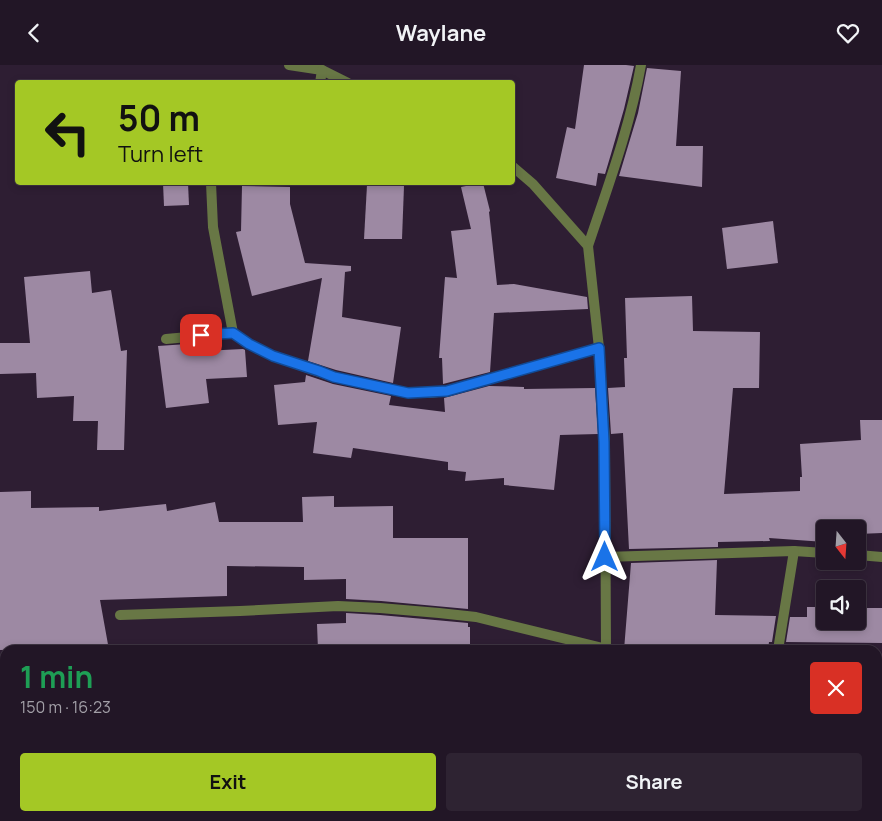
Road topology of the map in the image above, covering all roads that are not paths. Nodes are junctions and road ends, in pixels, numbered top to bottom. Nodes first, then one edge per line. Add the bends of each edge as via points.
1 (289, 65) edge
2 (641, 65) edge
3 (322, 70) junction
4 (320, 80) edge
5 (342, 80) edge
6 (515, 169) edge
7 (211, 185) edge
8 (588, 246) junction
9 (233, 333) junction
10 (166, 339) dead end
11 (599, 348) junction
12 (794, 551) junction
13 (816, 552) edge
14 (866, 556) edge
15 (605, 557) junction
16 (882, 557) edge
17 (120, 615) dead end
18 (586, 645) edge
19 (606, 645) edge
20 (779, 645) edge

1 - 3 street
2 - 8 street via 622,142
3 - 4 street
3 - 5 street
6 - 8 street via 533,184
7 - 9 street via 213,227
8 - 11 street
9 - 10 street
9 - 11 street via 273,356 325,374 408,393 447,391
11 - 15 street
12 - 13 street
12 - 15 street
12 - 20 street
14 - 16 street
15 - 19 street
17 - 18 street via 338,606 380,608 476,617

